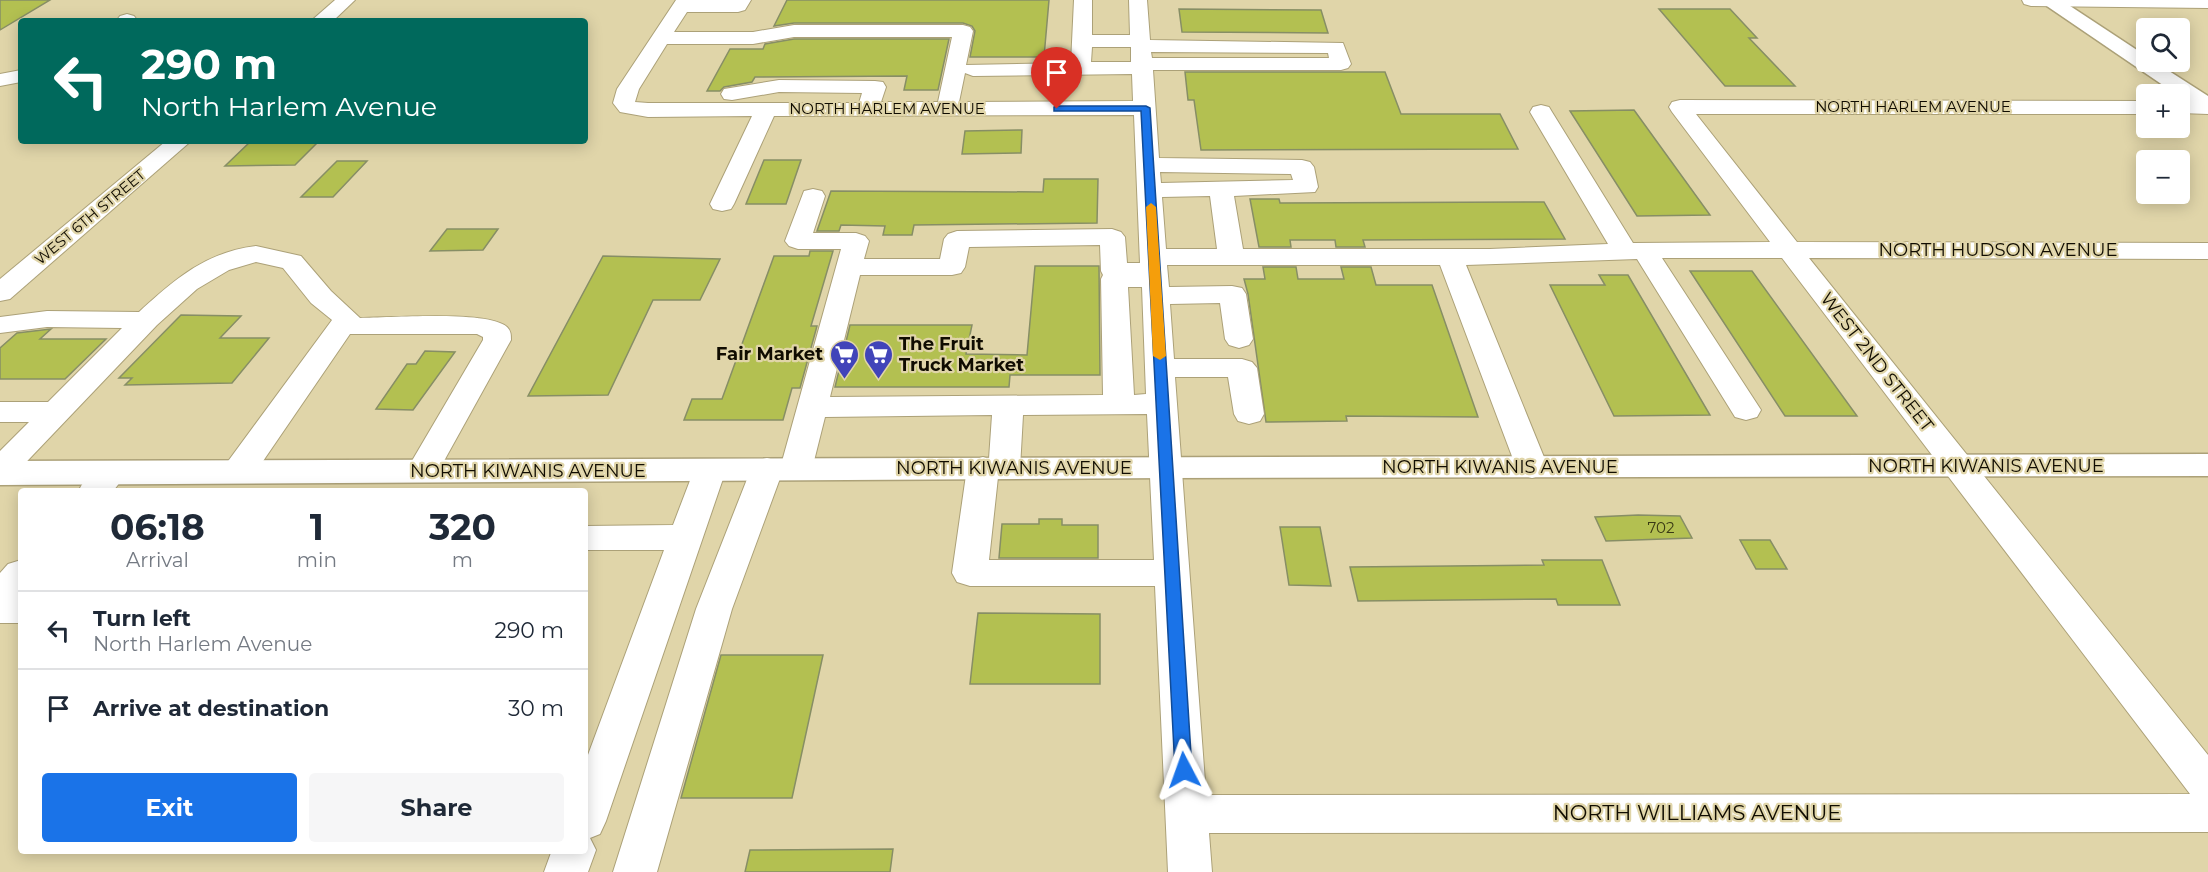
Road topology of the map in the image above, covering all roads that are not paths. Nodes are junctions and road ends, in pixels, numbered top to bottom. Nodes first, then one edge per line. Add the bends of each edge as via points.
1 (346, 0) edge
2 (742, 0) edge
3 (1083, 0) edge
4 (1138, 0) edge
5 (2043, 1) edge
6 (2208, 2) edge
7 (679, 9) edge
8 (325, 18) edge
9 (765, 35) junction
10 (661, 38) junction
11 (1082, 41) junction
12 (1142, 55) junction
13 (1082, 69) junction
14 (973, 70) dead end
15 (18, 77) edge
16 (0, 80) edge
17 (1680, 107) joint
18 (2136, 107) edge
19 (2190, 107) edge
20 (2208, 107) edge
21 (1146, 108) junction
22 (766, 109) junction
23 (868, 109) junction
24 (947, 109) junction
25 (712, 110) junction
26 (1541, 112) dead end
27 (176, 144) edge
28 (1149, 178) junction
29 (1221, 189) junction
30 (813, 196) dead end
31 (722, 204) dead end
32 (1789, 250) junction
33 (2208, 250) edge
34 (1636, 251) junction
35 (1231, 257) junction
36 (1450, 257) junction
37 (849, 267) junction
38 (1156, 284) junction
39 (0, 293) edge
40 (146, 320) junction
41 (1116, 321) junction
42 (0, 325) edge
43 (342, 326) junction
44 (1239, 339) dead end
45 (1160, 368) junction
46 (1119, 404) junction
47 (1162, 404) junction
48 (1008, 405) junction
49 (813, 407) junction
50 (1746, 410) dead end
51 (0, 412) edge
52 (56, 412) junction
53 (1249, 414) dead end
54 (2208, 465) edge
55 (1958, 466) junction
56 (1166, 467) junction
57 (1532, 467) junction
58 (994, 468) junction
59 (781, 469) junction
60 (710, 470) junction
61 (0, 471) edge
62 (238, 472) junction
63 (432, 477) edge
64 (103, 482) edge
65 (685, 537) junction
66 (588, 538) edge
67 (1172, 573) junction
68 (18, 576) edge
69 (0, 596) edge
70 (0, 609) edge
71 (18, 609) edge
72 (2208, 786) edge
73 (588, 812) edge
74 (2208, 813) edge
75 (1186, 814) junction
76 (573, 854) edge
77 (566, 872) edge
78 (635, 872) edge
79 (1190, 872) edge

1 - 8 street
2 - 7 street via 738,6
3 - 11 street
4 - 12 street
5 - 6 street
5 - 20 main road
7 - 9 street via 773,21
7 - 10 street
9 - 10 street
9 - 24 street via 794,31 963,31
10 - 25 street, NORTH HARLEM AVENUE via 624,103 648,110
11 - 12 street
11 - 13 street
12 - 12 street via 1341,64 1336,47
12 - 13 street
12 - 21 street
13 - 14 street
15 - 16 street
17 - 18 street, NORTH HARLEM AVENUE
17 - 32 street, WEST 2ND STREET
19 - 20 street
21 - 24 street, NORTH HARLEM AVENUE
21 - 28 street
22 - 23 street, NORTH HARLEM AVENUE
22 - 25 street, NORTH HARLEM AVENUE
22 - 31 street
23 - 24 street, NORTH HARLEM AVENUE
23 - 25 street via 875,87 779,86 723,94
26 - 34 street
27 - 39 street, WEST 6TH STREET
28 - 29 street
28 - 29 street via 1302,167 1306,187
28 - 38 street
29 - 35 street
30 - 37 street via 798,241 856,241
32 - 33 street, NORTH HUDSON AVENUE
32 - 34 street, NORTH HUDSON AVENUE
32 - 55 street, WEST 2ND STREET
34 - 36 street, NORTH HUDSON AVENUE
34 - 50 street
35 - 36 street, NORTH HUDSON AVENUE
35 - 38 street, NORTH HUDSON AVENUE
36 - 57 street
37 - 38 street via 952,267 957,239 1112,237 1114,272
37 - 49 street
38 - 41 street
38 - 41 street via 1114,279
38 - 44 street via 1232,294
38 - 45 street
40 - 42 street via 47,319
40 - 43 street via 187,283 240,256 256,254 292,262 321,297 347,320
40 - 52 street
41 - 46 street
43 - 62 street
43 - 63 street via 481,326 497,333
45 - 47 street
45 - 53 street via 1242,368
46 - 47 street
46 - 48 street
47 - 56 street
48 - 49 street
48 - 58 street
49 - 59 street
51 - 52 street
52 - 61 street
54 - 55 main road, NORTH KIWANIS AVENUE
55 - 57 main road, NORTH KIWANIS AVENUE
55 - 72 street, WEST 2ND STREET
56 - 57 main road, NORTH KIWANIS AVENUE
56 - 58 main road, NORTH KIWANIS AVENUE
56 - 67 street
58 - 59 main road, NORTH KIWANIS AVENUE
58 - 67 street via 970,573
59 - 60 main road, NORTH KIWANIS AVENUE
59 - 78 street via 714,609
60 - 63 main road, NORTH KIWANIS AVENUE
60 - 65 street
61 - 64 main road, NORTH KIWANIS AVENUE
62 - 63 main road, NORTH KIWANIS AVENUE
62 - 64 main road, NORTH KIWANIS AVENUE
65 - 66 street
65 - 73 street
67 - 75 street
68 - 69 street
70 - 71 street
74 - 75 street, NORTH WILLIAMS AVENUE
75 - 79 street
76 - 77 street

